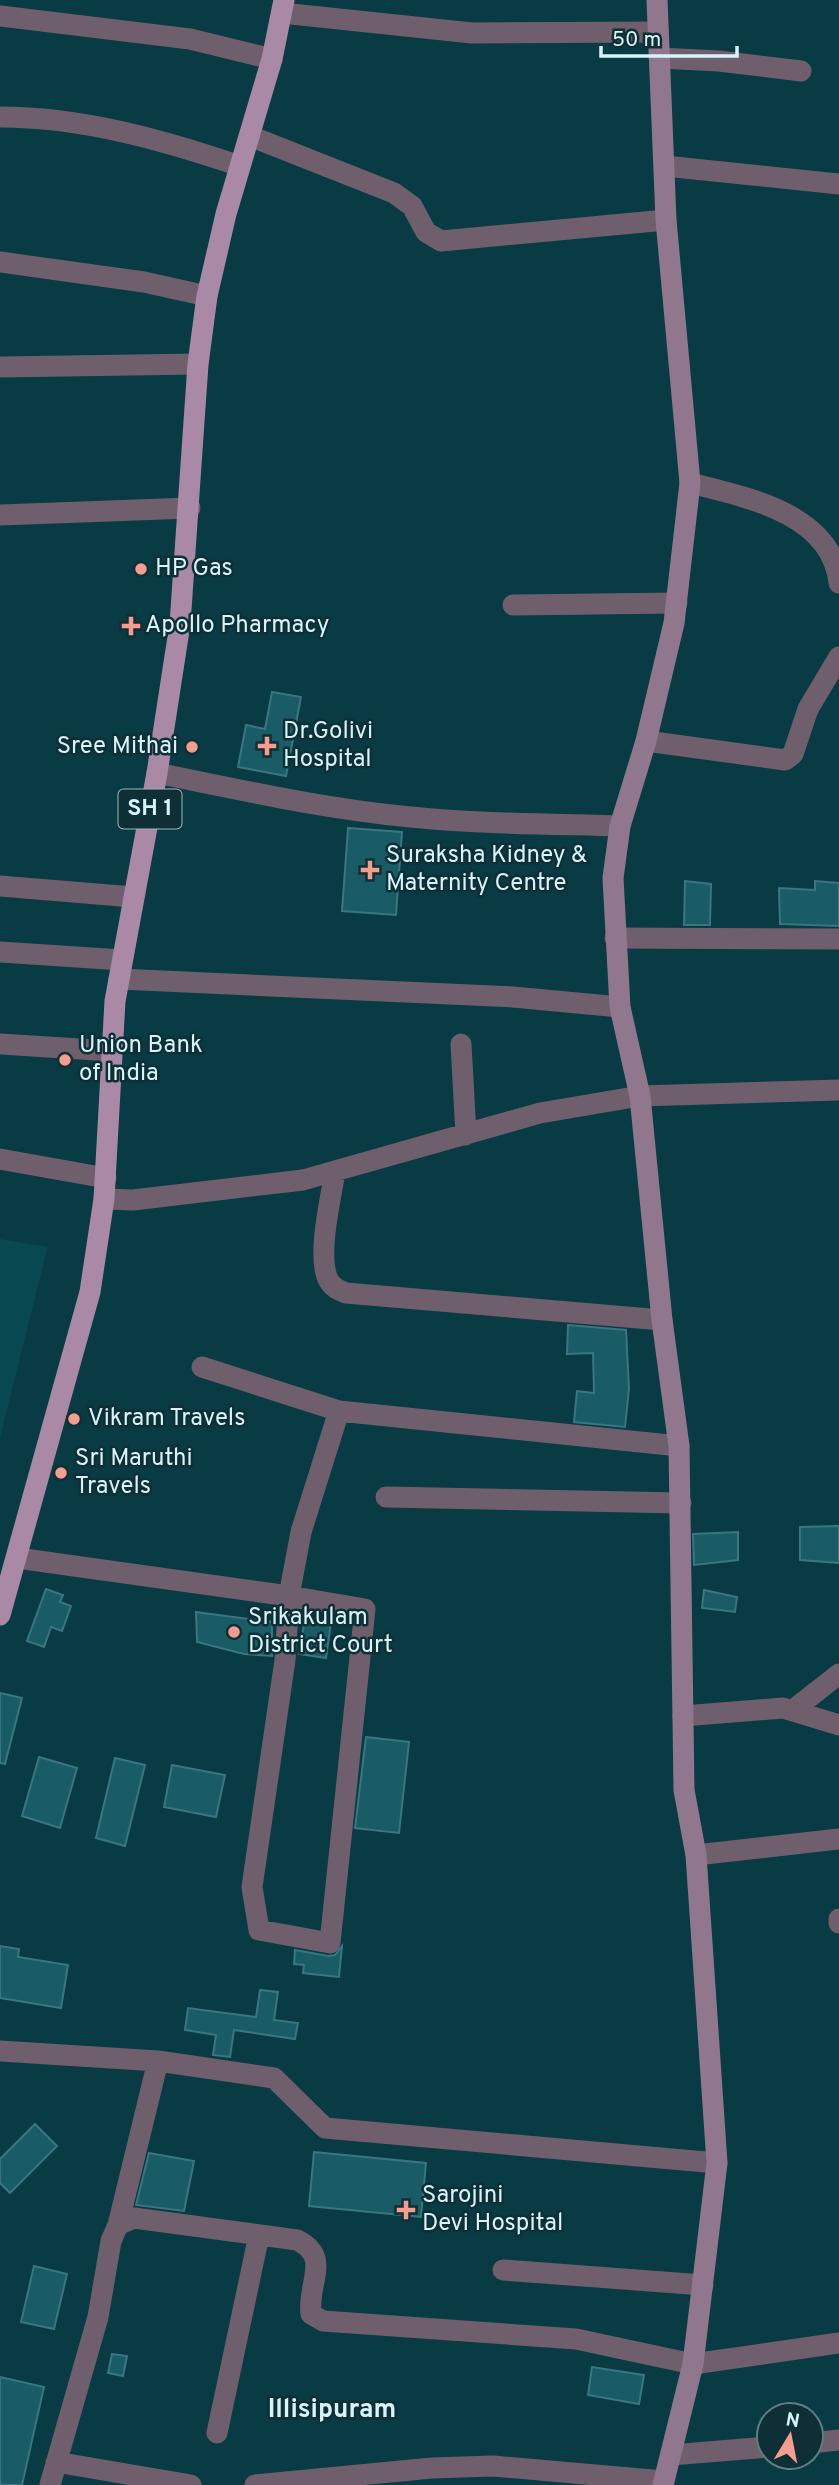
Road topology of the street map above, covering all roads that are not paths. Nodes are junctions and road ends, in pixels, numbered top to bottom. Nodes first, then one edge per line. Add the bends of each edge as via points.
1 (657, 0) edge
2 (283, 6) edge
3 (0, 16) edge
4 (657, 32) junction
5 (659, 58) junction
6 (272, 59) junction
7 (801, 71) dead end
8 (0, 117) edge
9 (250, 136) junction
10 (240, 166) junction
11 (665, 166) junction
12 (839, 184) edge
13 (666, 220) junction
14 (0, 261) edge
15 (207, 296) junction
16 (198, 364) junction
17 (0, 367) edge
18 (690, 483) junction
19 (190, 508) junction
20 (0, 515) edge
21 (839, 576) edge
22 (677, 603) junction
23 (513, 605) dead end
24 (839, 657) edge
25 (646, 741) junction
26 (157, 773) junction
27 (620, 825) junction
28 (0, 886) edge
29 (133, 897) junction
30 (615, 938) junction
31 (839, 939) edge
32 (0, 952) edge
33 (120, 970) junction
34 (620, 1007) junction
35 (0, 1044) edge
36 (461, 1044) dead end
37 (112, 1051) junction
38 (839, 1090) edge
39 (640, 1096) junction
40 (466, 1135) junction
41 (0, 1159) edge
42 (335, 1172) junction
43 (105, 1188) junction
44 (662, 1320) junction
45 (202, 1367) dead end
46 (339, 1411) junction
47 (679, 1446) junction
48 (386, 1497) dead end
49 (681, 1503) junction
50 (16, 1558) junction
51 (289, 1596) junction
52 (0, 1615) edge
53 (839, 1674) edge
54 (793, 1710) junction
55 (683, 1717) junction
56 (839, 1725) edge
57 (839, 1839) edge
58 (696, 1856) junction
59 (0, 2051) edge
60 (158, 2062) junction
61 (717, 2163) junction
62 (118, 2225) junction
63 (259, 2235) junction
64 (503, 2270) dead end
65 (703, 2285) junction
66 (839, 2343) edge
67 (693, 2364) junction
68 (217, 2433) dead end
69 (755, 2448) edge
70 (671, 2455) junction
71 (56, 2462) junction
72 (663, 2483) edge
73 (50, 2485) edge
74 (191, 2485) edge
75 (255, 2485) edge

1 - 4 street
2 - 4 street via 472,33
2 - 6 main road, SH 1
3 - 6 street via 190,39
4 - 5 street
5 - 7 street
5 - 11 street
6 - 9 main road, SH 1
8 - 10 street via 77,122
9 - 10 main road, SH 1
9 - 13 street via 394,193 412,206 426,232 441,241
10 - 15 main road, SH 1
11 - 12 street
11 - 13 street
13 - 18 street
14 - 15 street
15 - 16 main road, SH 1
16 - 17 street
16 - 19 main road, SH 1
18 - 21 street via 754,499 786,513 824,545
18 - 22 street
19 - 20 street
19 - 26 main road, SH 1 via 180,624
22 - 23 street
22 - 25 street
24 - 25 street via 808,709 793,754 785,760
25 - 27 street
26 - 27 street via 312,804 410,817
26 - 29 main road, SH 1
27 - 30 street via 613,878
28 - 29 street
29 - 33 main road, SH 1
30 - 31 street
30 - 34 street
32 - 33 street
33 - 34 street
33 - 37 main road, SH 1
34 - 39 street
35 - 37 street
36 - 40 street
37 - 43 main road, SH 1
38 - 39 street
39 - 40 street via 540,1113
39 - 44 street
40 - 42 street
41 - 43 street
42 - 43 street via 303,1180 133,1200
42 - 44 street via 325,1273 336,1289
43 - 50 main road, SH 1 via 90,1292
44 - 47 street
45 - 46 street
46 - 47 street
46 - 51 street via 301,1532
47 - 49 street
48 - 49 street
49 - 55 street
50 - 51 street
50 - 52 main road, SH 1
51 - 51 street via 365,1609 330,1943 259,1930 252,1887 285,1660
53 - 54 street
54 - 55 street via 768,1708
54 - 56 street
55 - 58 street via 684,1790
57 - 58 street
58 - 61 street
59 - 60 street
60 - 61 street via 274,2078 326,2128
60 - 62 street
61 - 65 street
62 - 63 street via 134,2218
62 - 71 street via 98,2316
63 - 67 street via 297,2240 311,2247 317,2259 310,2307 312,2314 323,2320 576,2339
63 - 68 street
64 - 65 street
65 - 67 street
66 - 67 street
67 - 70 street
69 - 70 street
70 - 72 street
71 - 73 street
71 - 74 street
72 - 75 street via 493,2466

